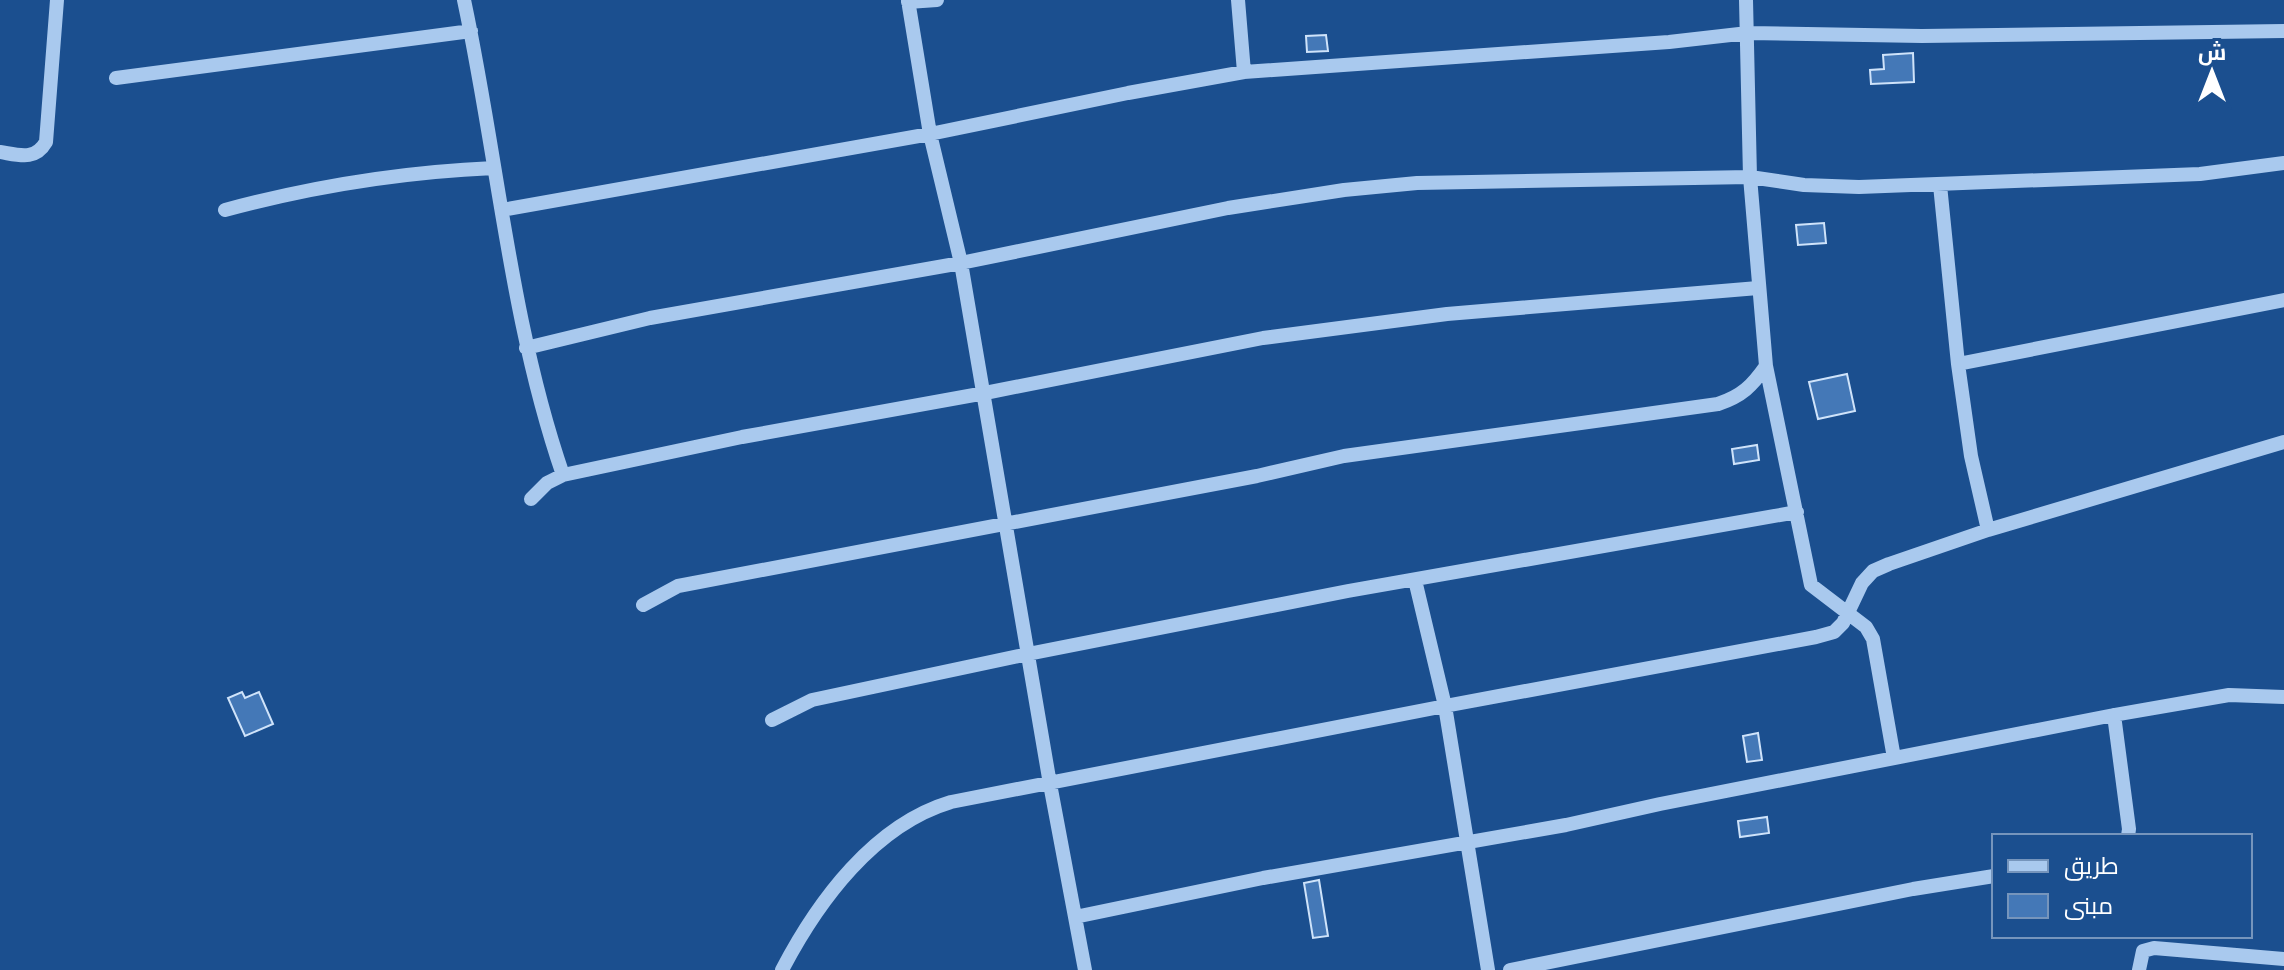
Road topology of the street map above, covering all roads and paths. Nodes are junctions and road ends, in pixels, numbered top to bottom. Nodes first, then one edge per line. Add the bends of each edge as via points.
1 (57, 0) edge
2 (464, 0) edge
3 (937, 0) edge
4 (1238, 0) edge
5 (1746, 0) edge
6 (908, 1) edge
7 (471, 31) junction
8 (2284, 31) edge
9 (1748, 33) junction
10 (1244, 72) junction
11 (116, 78) dead end
12 (930, 134) junction
13 (0, 152) edge
14 (2284, 163) edge
15 (494, 168) junction
16 (1750, 177) junction
17 (1940, 185) junction
18 (225, 210) dead end
19 (502, 210) junction
20 (961, 263) junction
21 (1758, 288) junction
22 (2284, 300) edge
23 (526, 348) junction
24 (1958, 364) junction
25 (1766, 366) junction
26 (985, 393) junction
27 (2284, 442) edge
28 (563, 475) junction
29 (531, 499) dead end
30 (1797, 512) junction
31 (1006, 523) junction
32 (1988, 530) junction
33 (1415, 580) junction
34 (643, 605) dead end
35 (1849, 613) junction
36 (1028, 654) junction
37 (2284, 697) edge
38 (1445, 706) junction
39 (2114, 715) junction
40 (772, 720) dead end
41 (1894, 758) junction
42 (1050, 784) junction
43 (2128, 834) edge
44 (1467, 844) junction
45 (1992, 876) edge
46 (1075, 917) junction
47 (2284, 959) edge
48 (782, 970) edge
49 (1085, 970) edge
50 (1488, 970) edge
51 (1510, 970) edge
52 (2139, 970) edge

1 - 13 street via 46,142 29,156
2 - 7 street
3 - 6 street
4 - 10 street
5 - 9 street
6 - 12 street
7 - 11 street
7 - 15 street
8 - 9 street
9 - 10 street
9 - 16 street
10 - 12 street
12 - 19 street
12 - 20 street
14 - 17 street via 2200,174
15 - 18 street via 358,180
15 - 19 street
16 - 17 street via 1804,185
16 - 20 street via 1417,183 1344,190 1228,208
16 - 21 street
17 - 24 street
19 - 23 street
20 - 23 street via 650,318
20 - 26 street
21 - 25 street
21 - 26 street via 1447,314 1263,338
22 - 24 street
23 - 28 street
24 - 32 street
25 - 30 street
25 - 31 street via 1737,398 1706,407 1344,456
26 - 28 street
26 - 31 street
27 - 32 street
28 - 29 street
30 - 33 street
30 - 35 street via 1811,585
31 - 34 street via 678,586
31 - 36 street
32 - 35 street via 1873,571
33 - 36 street
33 - 38 street
35 - 38 street via 1834,632 1816,637
35 - 41 street via 1873,639
36 - 40 street via 812,700
36 - 42 street
37 - 39 street via 2229,695
38 - 42 street
38 - 44 street
39 - 41 street
39 - 43 street
41 - 44 street
42 - 46 street
42 - 48 street via 951,802 910,818 848,873 815,914
44 - 46 street
44 - 50 street
45 - 51 street
46 - 49 street
47 - 52 street via 2154,948 2143,951

